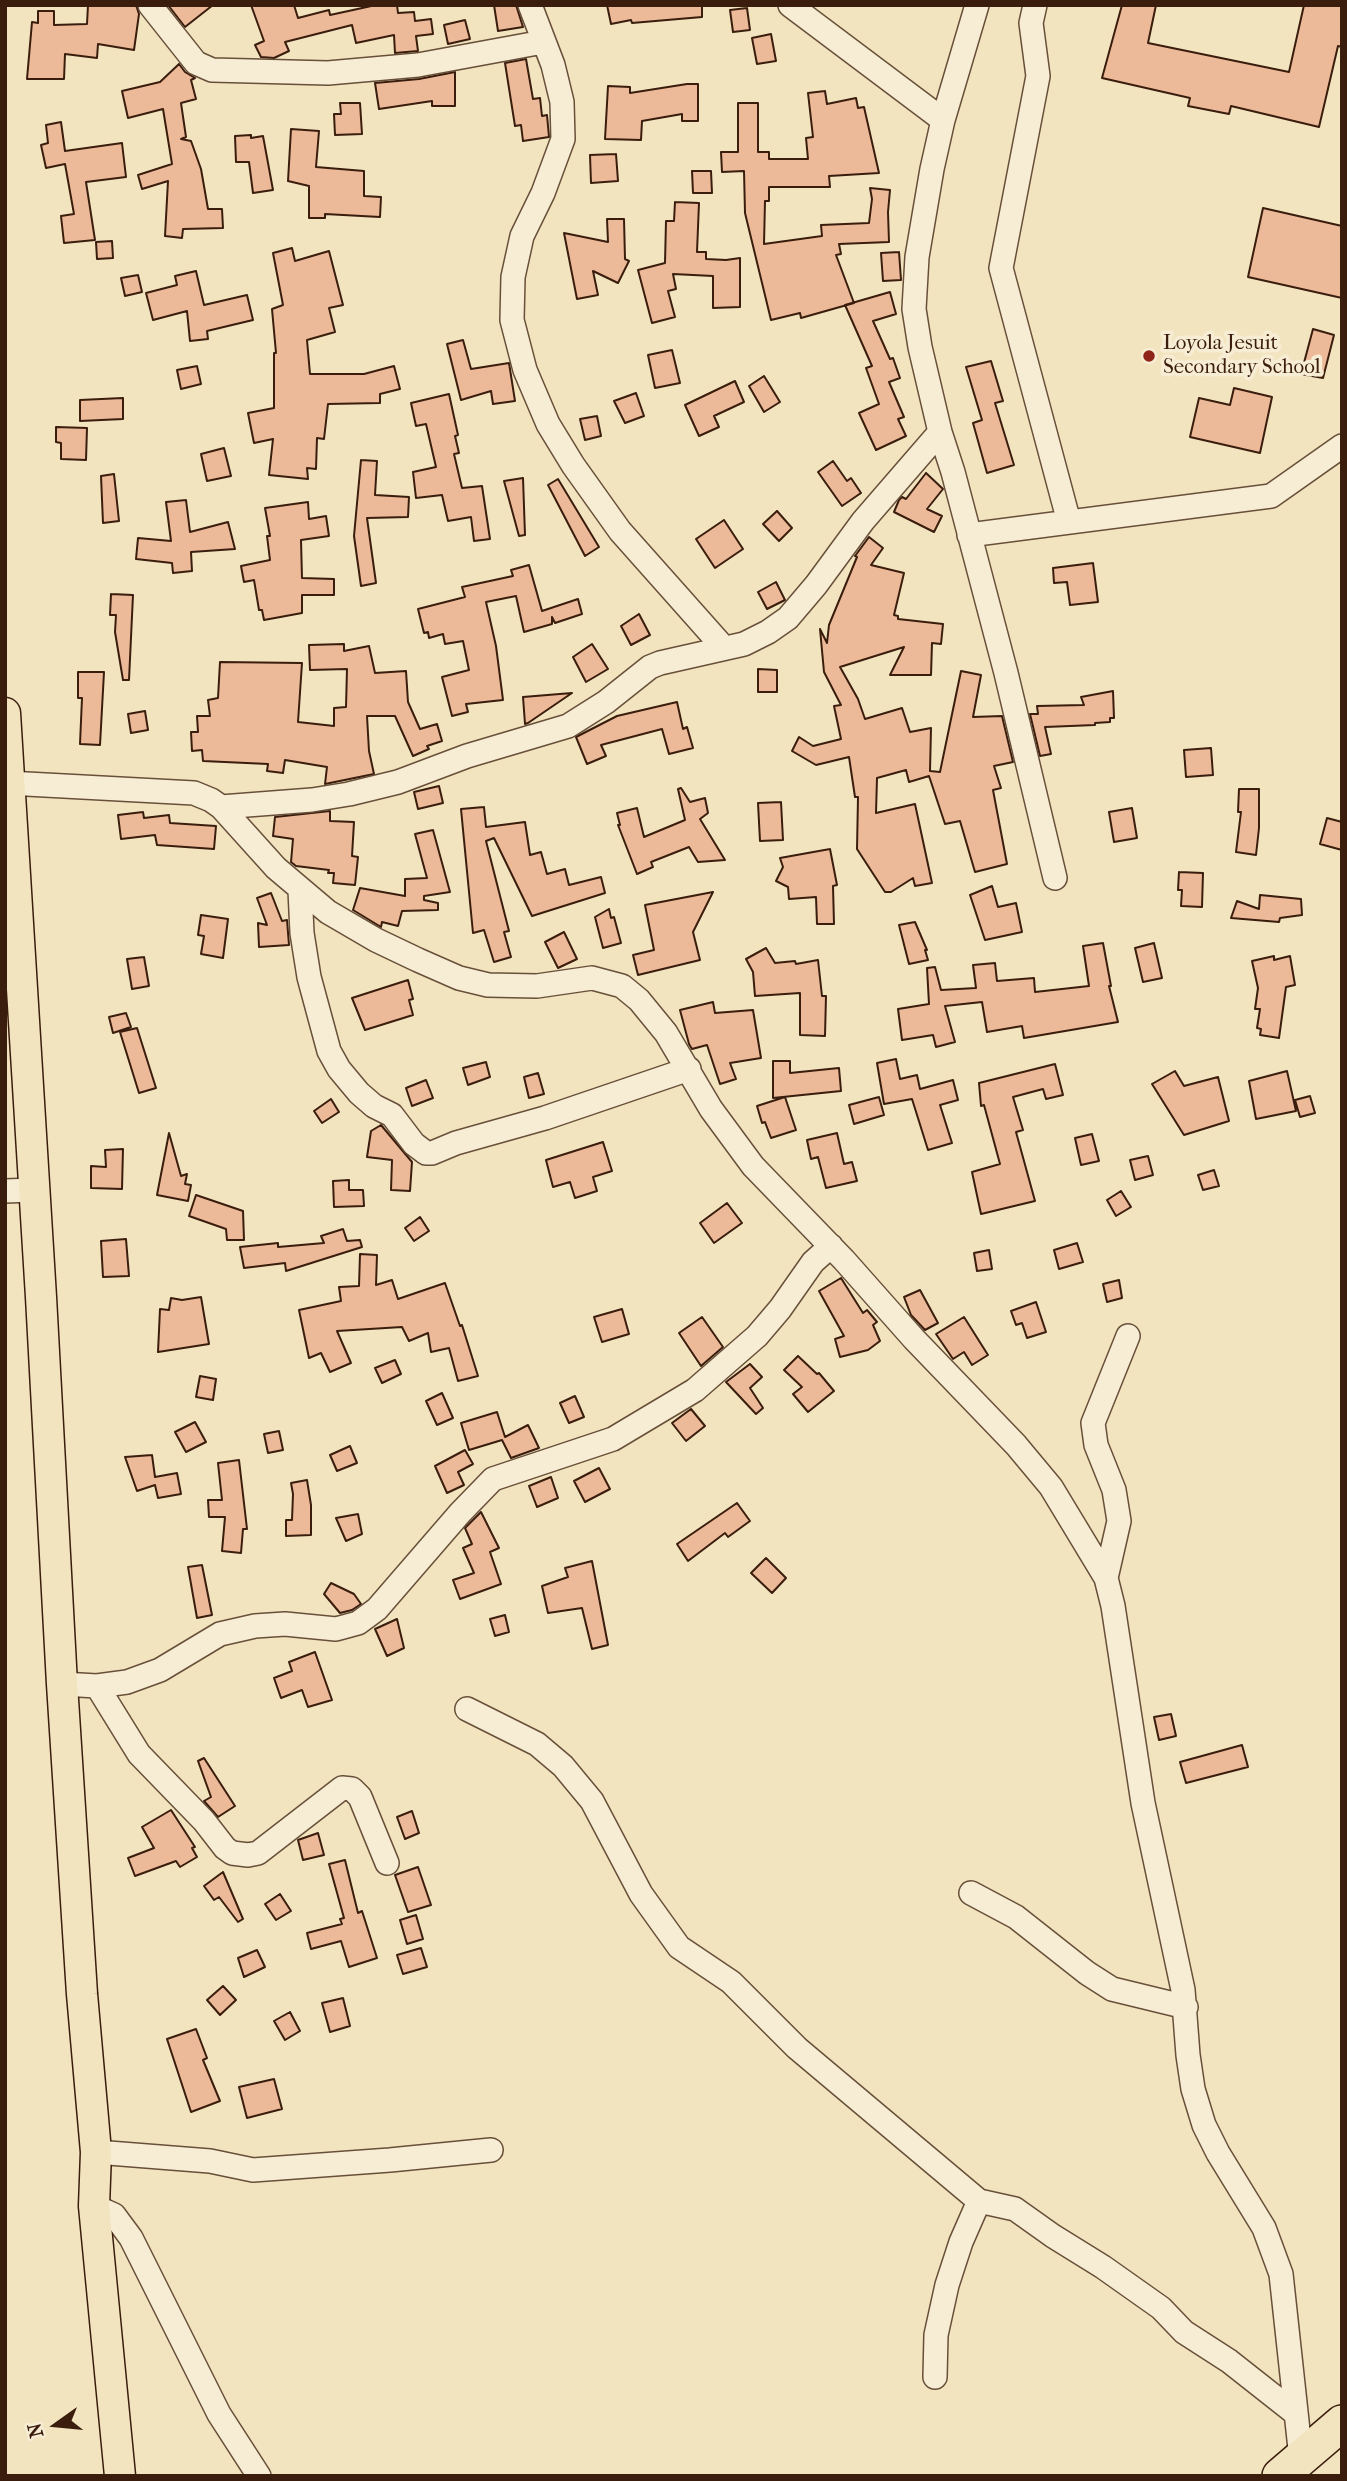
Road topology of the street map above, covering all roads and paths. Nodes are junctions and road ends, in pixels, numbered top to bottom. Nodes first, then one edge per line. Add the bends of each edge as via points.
1 (150, 5) edge
2 (530, 5) edge
3 (790, 5) edge
4 (977, 5) edge
5 (1035, 5) edge
6 (543, 42) junction
7 (943, 120) junction
8 (940, 432) junction
9 (1342, 446) edge
10 (1069, 522) junction
11 (969, 535) junction
12 (723, 648) junction
13 (5, 713) edge
14 (8, 783) junction
15 (220, 807) junction
16 (1055, 878) dead end
17 (300, 890) junction
18 (689, 1069) junction
19 (20, 1190) edge
20 (831, 1246) junction
21 (1128, 1336) dead end
22 (1106, 1578) junction
23 (62, 1684) junction
24 (97, 1686) junction
25 (467, 1709) dead end
26 (387, 1863) dead end
27 (971, 1893) dead end
28 (1186, 2007) junction
29 (491, 2150) dead end
30 (96, 2152) junction
31 (979, 2201) junction
32 (94, 2206) junction
33 (935, 2377) dead end
34 (1295, 2413) junction
35 (1342, 2423) edge
36 (1290, 2467) edge
37 (120, 2476) edge
38 (259, 2476) edge

1 - 6 street via 196,63 212,70 341,72 418,65
2 - 6 street
3 - 7 street
4 - 7 street
5 - 10 street via 1031,23 1038,76 1000,268
6 - 12 street via 562,102 563,139 523,236 513,277 512,320 525,370 548,424 620,531
7 - 8 street via 914,278 920,347
8 - 11 street
8 - 12 street via 863,520 788,618 756,638
9 - 10 street via 1271,496
10 - 11 street
11 - 16 street
12 - 15 street via 650,667 568,726 398,782 312,800
13 - 14 main road
14 - 15 street via 174,790 194,793
14 - 19 main road
15 - 17 street
17 - 18 street via 376,940 459,978 488,985 537,986 593,978 622,986 651,1014
17 - 18 street via 309,977 329,1051 359,1093 392,1115 426,1153
18 - 20 street via 711,1109 753,1166
19 - 23 main road
20 - 22 street via 1016,1444 1051,1487
20 - 24 street via 813,1262 757,1336 695,1390 613,1439 494,1479 377,1609 358,1623 336,1629 255,1626 220,1633 160,1670 127,1682
21 - 22 street via 1093,1423 1119,1521
22 - 28 street via 1143,1804
23 - 24 street
23 - 30 main road
24 - 26 street via 139,1754 232,1853 258,1853 342,1788 352,1789 360,1797
25 - 31 street via 537,1744 563,1766 592,1801 641,1894 679,1947 731,1982 797,2048
27 - 28 street via 1016,1917 1112,1989
28 - 34 street via 1192,2077 1204,2125 1264,2228 1280,2274
29 - 30 street via 253,2170 210,2161
30 - 32 main road
31 - 33 street via 947,2285 936,2335
31 - 34 street via 1015,2208 1104,2267
32 - 37 main road
32 - 38 street via 114,2215 131,2238 219,2414
34 - 36 street
35 - 36 highway

